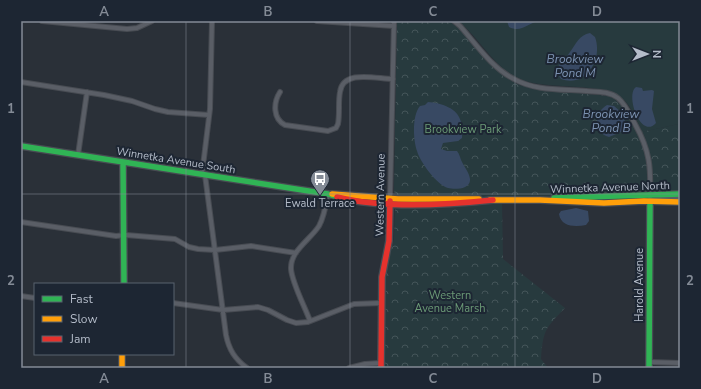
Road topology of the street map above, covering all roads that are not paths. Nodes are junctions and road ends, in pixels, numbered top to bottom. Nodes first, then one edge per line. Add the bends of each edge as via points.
1 (42, 21) edge
2 (152, 21) edge
3 (212, 21) edge
4 (317, 21) edge
5 (394, 21) edge
6 (454, 21) edge
7 (394, 26) junction
8 (393, 79) junction
9 (21, 82) edge
10 (87, 92) junction
11 (280, 92) dead end
12 (209, 115) junction
13 (21, 146) edge
14 (78, 155) junction
15 (123, 162) junction
16 (204, 175) junction
17 (328, 194) junction
18 (680, 194) edge
19 (650, 195) junction
20 (680, 197) edge
21 (540, 200) junction
22 (390, 202) junction
23 (650, 202) junction
24 (680, 202) edge
25 (21, 222) edge
26 (123, 236) junction
27 (215, 250) junction
28 (296, 252) junction
29 (123, 283) edge
30 (21, 296) edge
31 (34, 298) edge
32 (174, 303) edge
33 (381, 303) junction
34 (223, 310) junction
35 (310, 321) junction
36 (122, 355) edge
37 (680, 363) edge
38 (649, 365) edge
39 (381, 366) edge
40 (122, 368) edge
41 (247, 368) edge
42 (350, 368) edge

1 - 2 street via 127,29 137,28
3 - 12 street
4 - 7 street
5 - 7 street, Western Avenue
6 - 19 street via 496,66 514,80 539,87 610,94 621,101 647,150
7 - 8 street, Western Avenue
8 - 11 street via 355,77 346,80 340,91 338,124 336,128 328,131 285,125 280,122 275,111
8 - 22 street, Western Avenue
9 - 10 street
10 - 12 street via 132,101 168,112
10 - 14 street
12 - 16 street
13 - 14 street, Winnetka Avenue South
14 - 15 street, Winnetka Avenue South
15 - 16 street, Winnetka Avenue South
15 - 26 street
16 - 17 street, Winnetka Avenue South
16 - 27 street
17 - 22 street, Winnetka Avenue South via 342,198
17 - 28 street via 318,227
18 - 19 street, Winnetka Avenue North
19 - 21 street, Winnetka Avenue North
19 - 23 street
20 - 23 street via 654,199
21 - 22 street, Winnetka Avenue North via 493,200 435,205
21 - 23 street, Winnetka Avenue North
22 - 33 street, Western Avenue via 389,241 382,268
23 - 24 street, Winnetka Avenue North
23 - 38 street, Harold Avenue
25 - 26 street
26 - 27 street via 175,239 194,249
26 - 29 street
27 - 28 street via 248,246
27 - 34 street
28 - 35 street via 291,264 292,273
30 - 31 street
32 - 34 street
33 - 35 street via 354,304
33 - 39 street, Western Avenue
34 - 35 street via 258,307 293,323
34 - 41 street via 230,349
36 - 40 street
37 - 38 street
39 - 42 street via 366,364

